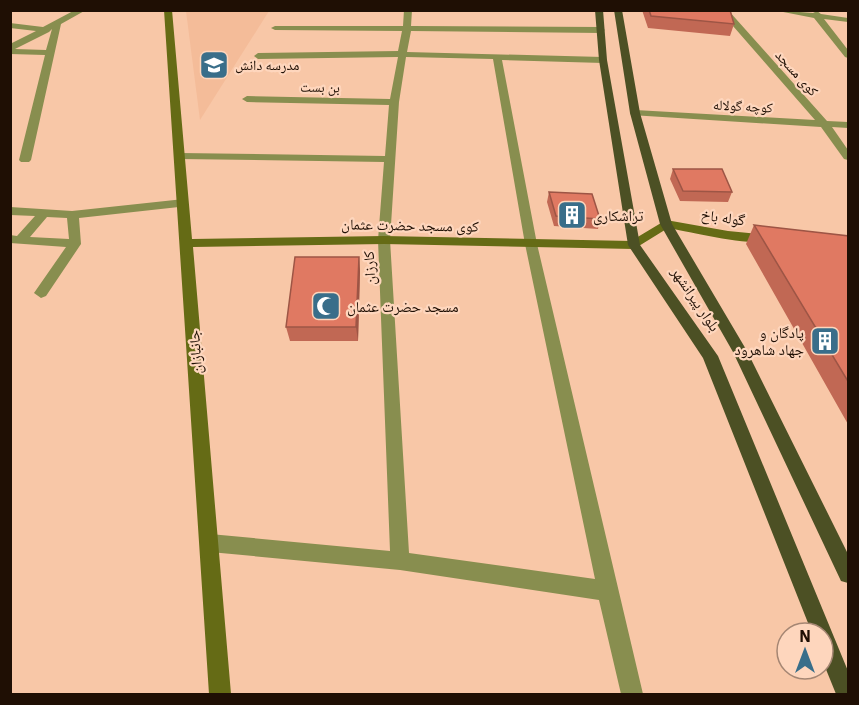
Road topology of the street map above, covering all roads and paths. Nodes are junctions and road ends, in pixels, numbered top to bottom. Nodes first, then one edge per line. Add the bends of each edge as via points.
1 (82, 10) edge
2 (168, 10) edge
3 (408, 10) edge
4 (599, 10) edge
5 (618, 10) edge
6 (723, 10) edge
7 (777, 10) edge
8 (817, 13) edge
9 (849, 20) edge
10 (57, 24) junction
11 (10, 26) edge
12 (275, 28) dead end
13 (407, 28) junction
14 (46, 30) junction
15 (601, 30) junction
16 (10, 50) edge
17 (50, 53) junction
18 (401, 54) junction
19 (849, 55) edge
20 (258, 56) dead end
21 (497, 57) junction
22 (603, 60) junction
23 (247, 99) dead end
24 (394, 102) junction
25 (636, 113) junction
26 (824, 124) junction
27 (849, 125) edge
28 (180, 156) junction
29 (849, 157) edge
30 (391, 159) junction
31 (25, 160) dead end
32 (183, 203) junction
33 (10, 211) edge
34 (45, 213) junction
35 (72, 215) junction
36 (666, 224) junction
37 (16, 239) edge
38 (384, 240) junction
39 (783, 241) edge
40 (186, 243) junction
41 (75, 244) junction
42 (531, 244) junction
43 (634, 245) junction
44 (42, 293) dead end
45 (210, 543) junction
46 (400, 561) junction
47 (849, 574) edge
48 (607, 591) junction
49 (816, 621) edge
50 (835, 666) edge
51 (219, 694) edge
52 (632, 694) edge
53 (847, 694) edge

1 - 10 street
2 - 28 street, جانبازان
3 - 13 street, کارزان
4 - 15 main road, بلوار پیرانشهر
5 - 25 main road, بلوار پیرانشهر
6 - 26 street, کوی مسجد
7 - 8 street
8 - 9 street
8 - 19 street
10 - 14 street
10 - 17 street
11 - 14 street
12 - 13 street
13 - 15 street
13 - 18 street, کارزان
14 - 16 street
15 - 22 main road, بلوار پیرانشهر
16 - 17 street
17 - 31 street
18 - 20 street
18 - 21 street
18 - 24 street, کارزان
21 - 22 street
21 - 42 street
22 - 43 main road, بلوار پیرانشهر
23 - 24 street, بن بست
24 - 30 street, کارزان
25 - 26 street, کوچه گولاله
25 - 36 main road, بلوار پیرانشهر
26 - 27 street, کوچه گولاله
26 - 29 street, کوی مسجد
28 - 30 street
28 - 32 street, جانبازان
30 - 38 street, کارزان
32 - 35 street
32 - 40 street, جانبازان
33 - 34 street
34 - 35 street
34 - 37 street
35 - 41 street
36 - 39 street, گوله باخ
36 - 43 street
36 - 47 main road, بلوار پیرانشهر via 740,351
37 - 41 street
38 - 40 street, کوی مسجد حضرت عثمان
38 - 42 street, کوی مسجد حضرت عثمان
38 - 46 street, کارزان
40 - 45 street, جانبازان
41 - 44 street
42 - 43 street, کوی مسجد حضرت عثمان
42 - 48 street
43 - 49 main road, بلوار پیرانشهر via 710,356
45 - 46 street
45 - 51 street, جانبازان
46 - 48 street
48 - 52 street
50 - 53 main road, بلوار پیرانشهر

